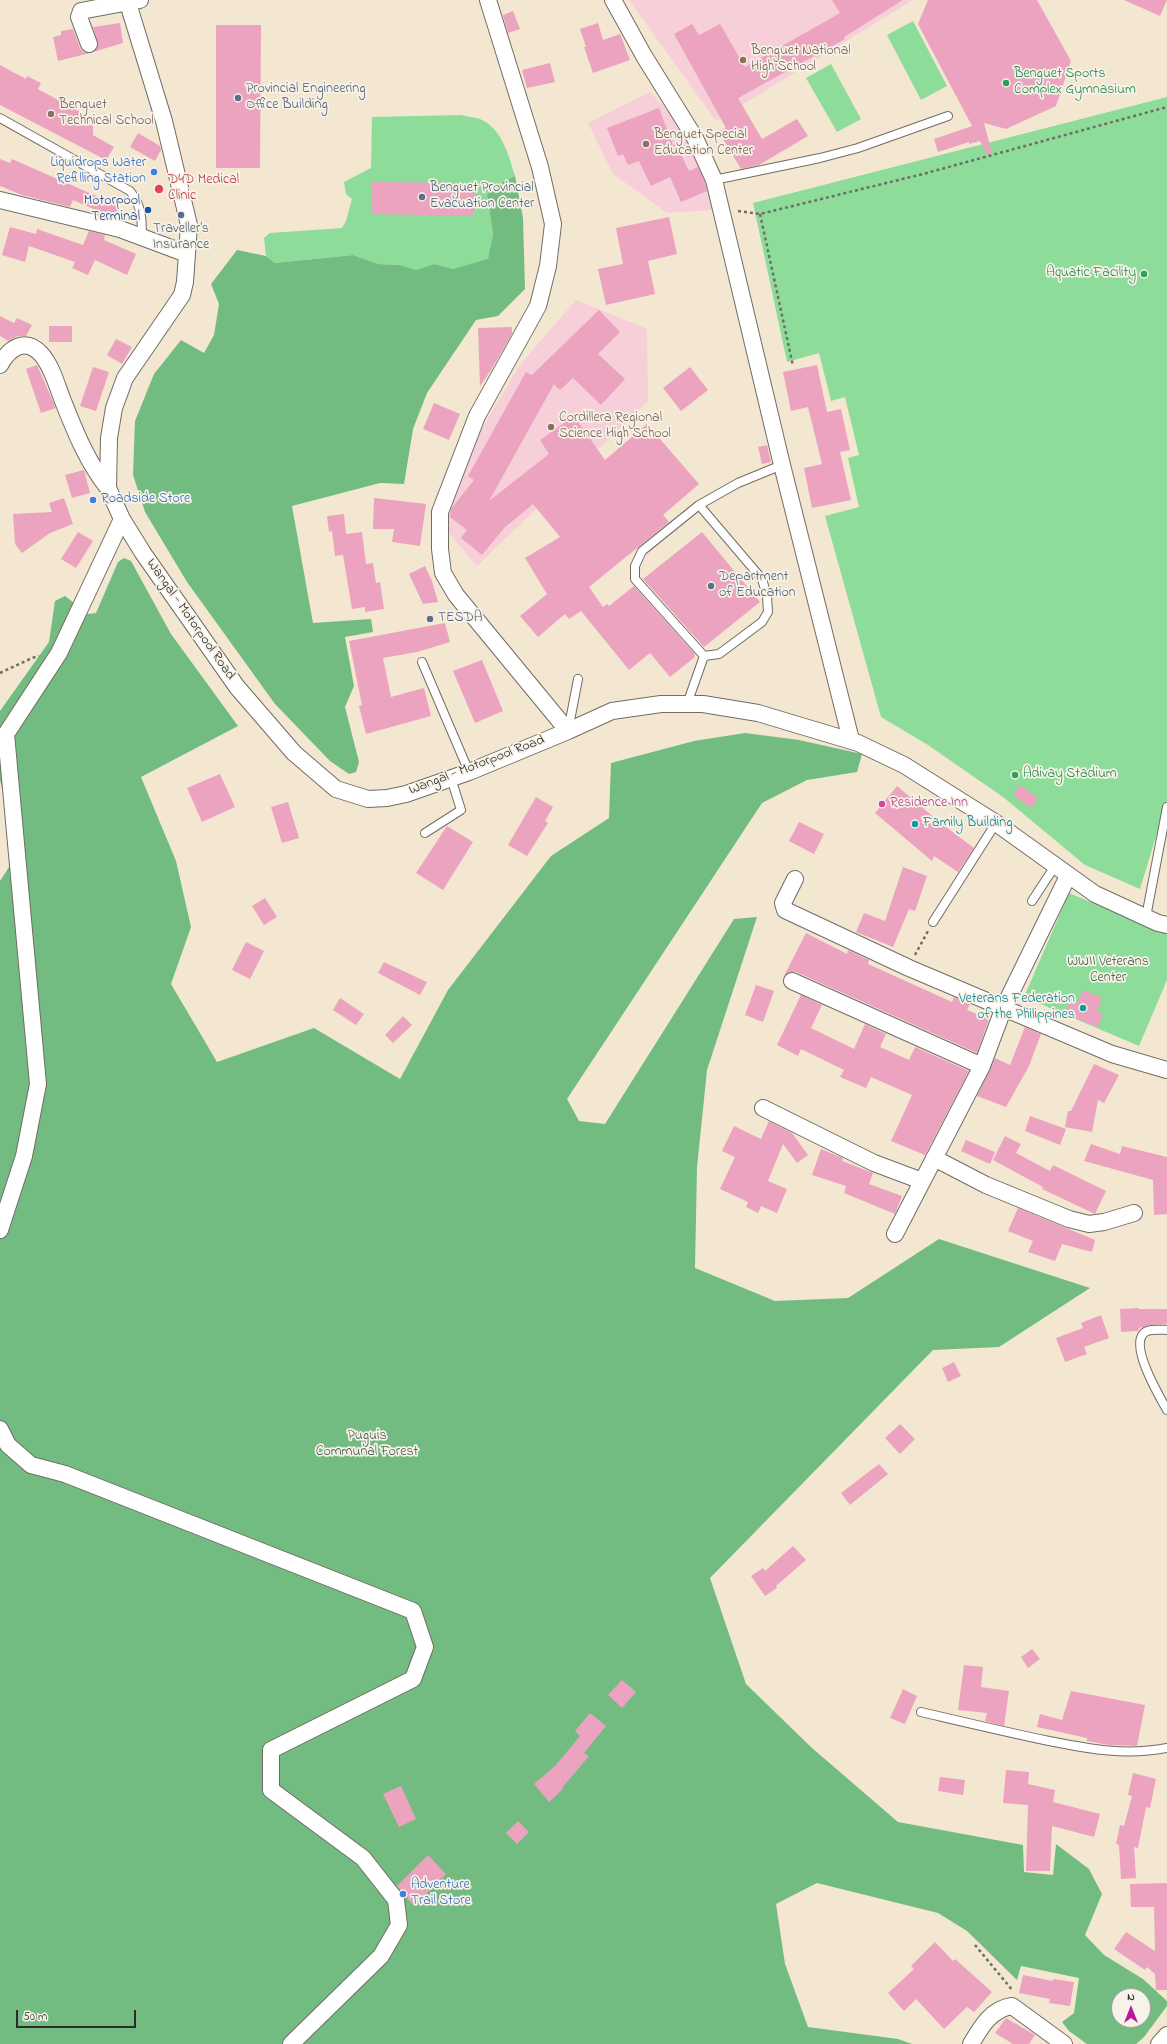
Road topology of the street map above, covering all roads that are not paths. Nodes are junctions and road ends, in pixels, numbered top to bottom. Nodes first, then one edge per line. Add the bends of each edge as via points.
1 (488, 0) edge
2 (613, 0) edge
3 (132, 1) edge
4 (90, 44) dead end
5 (948, 116) dead end
6 (0, 118) edge
7 (714, 180) junction
8 (0, 200) edge
9 (142, 238) junction
10 (187, 254) junction
11 (0, 365) edge
12 (782, 465) junction
13 (108, 488) junction
14 (699, 505) junction
15 (122, 519) junction
16 (704, 656) junction
17 (422, 662) dead end
18 (578, 679) dead end
19 (687, 704) junction
20 (568, 731) junction
21 (851, 740) junction
22 (469, 772) junction
23 (451, 778) junction
24 (1167, 807) edge
25 (996, 823) junction
26 (426, 832) dead end
27 (1061, 871) junction
28 (795, 878) dead end
29 (1032, 901) dead end
30 (1146, 917) junction
31 (933, 922) road end
32 (1167, 925) edge
33 (792, 981) dead end
34 (1004, 1007) junction
35 (982, 1066) junction
36 (1167, 1070) edge
37 (764, 1108) dead end
38 (934, 1158) junction
39 (922, 1181) junction
40 (1134, 1213) dead end
41 (0, 1230) edge
42 (895, 1234) dead end
43 (1167, 1330) edge
44 (1167, 1410) edge
45 (0, 1429) edge
46 (921, 1712) dead end
47 (1167, 1748) edge
48 (1167, 2035) edge
49 (291, 2044) edge
50 (971, 2044) edge
51 (1064, 2044) edge
52 (1159, 2044) edge

1 - 20 street via 540,167 553,224 548,266 538,306 477,416 440,512 440,550 443,573 456,595
2 - 7 street via 694,138
3 - 4 street via 81,11 79,17
3 - 10 street, Wangal - Motorpool Road via 189,226
5 - 7 lane via 843,152
6 - 9 lane via 130,192 137,200 142,213
7 - 12 street
8 - 9 street via 120,229
9 - 10 street
10 - 13 street, Wangal - Motorpool Road via 185,282 178,303 125,378 114,408 109,438
11 - 13 street via 6,353 16,346 31,347 41,354 97,474
12 - 14 lane via 738,483
12 - 21 street
13 - 15 street, Wangal - Motorpool Road
14 - 16 lane via 642,551 635,566 635,579
14 - 16 lane via 762,579 768,612 762,622 719,654
15 - 23 street, Wangal - Motorpool Road via 175,600 238,687 294,753 336,789 368,798 387,798
15 - 41 street via 59,653 6,734 38,1084 24,1156
16 - 19 lane
17 - 22 lane
18 - 20 lane
19 - 20 street, Wangal - Motorpool Road via 661,704 612,711
19 - 21 street, Wangal - Motorpool Road via 703,704 758,713
20 - 22 street, Wangal - Motorpool Road
21 - 25 street, Wangal - Motorpool Road via 904,765
22 - 23 street, Wangal - Motorpool Road
23 - 26 lane via 461,810
24 - 30 lane
25 - 27 street, Wangal - Motorpool Road
25 - 31 lane
27 - 29 lane
27 - 30 street, Wangal - Motorpool Road via 1095,894
27 - 34 street
28 - 34 street via 783,903 785,910 909,968
30 - 32 street, Wangal - Motorpool Road
33 - 35 street
34 - 35 street
34 - 36 street via 1112,1054
35 - 38 street
37 - 39 street via 874,1163
38 - 39 street
38 - 40 street via 986,1185 1069,1219 1089,1224
39 - 42 street
43 - 44 lane via 1146,1331 1141,1339 1143,1364
45 - 49 street via 8,1445 31,1465 65,1474 413,1611 426,1647 413,1678 271,1750 270,1790 363,1858 396,1900 399,1925 381,1956
46 - 47 lane via 1029,1737 1117,1753 1150,1752
48 - 52 street
50 - 51 street via 982,2026 995,2013 1012,2006

